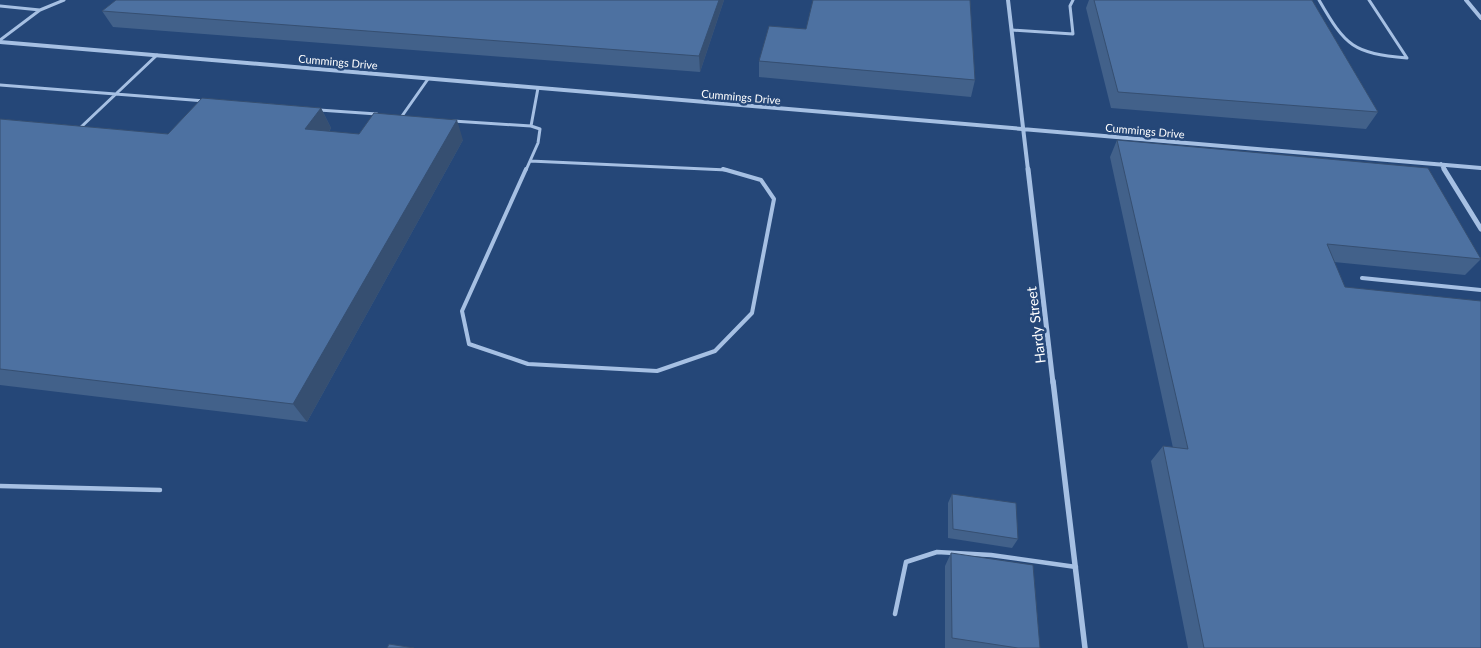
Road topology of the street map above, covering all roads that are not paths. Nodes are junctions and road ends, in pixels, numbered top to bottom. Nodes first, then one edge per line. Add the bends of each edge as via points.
1 (64, 0) edge
2 (1008, 0) edge
3 (1072, 0) edge
4 (1319, 0) edge
5 (1369, 0) edge
6 (1466, 0) edge
7 (0, 6) edge
8 (40, 10) junction
9 (1481, 18) edge
10 (1012, 30) junction
11 (0, 41) edge
12 (157, 56) junction
13 (428, 79) junction
14 (0, 85) edge
15 (538, 88) junction
16 (117, 94) junction
17 (212, 101) edge
18 (316, 110) edge
19 (383, 115) edge
20 (392, 116) edge
21 (402, 116) junction
22 (410, 117) edge
23 (445, 120) edge
24 (531, 126) junction
25 (80, 128) edge
26 (1024, 130) junction
27 (530, 161) junction
28 (1441, 164) junction
29 (1481, 168) edge
30 (1481, 229) edge
31 (1362, 278) dead end
32 (1481, 290) edge
33 (0, 486) edge
34 (160, 490) dead end
35 (1076, 567) junction
36 (895, 614) dead end
37 (1085, 648) edge

1 - 8 lane
2 - 10 street, Hardy Street
3 - 10 lane via 1073,34
4 - 5 lane via 1340,36 1355,49 1373,55 1407,58
6 - 9 street
7 - 8 lane
8 - 11 lane
10 - 26 street, Hardy Street
11 - 12 street, Cummings Drive
12 - 13 street, Cummings Drive
12 - 16 lane
13 - 15 street, Cummings Drive
13 - 21 lane
14 - 16 lane
15 - 24 lane
15 - 26 street, Cummings Drive
16 - 17 lane
16 - 25 lane
18 - 19 lane
20 - 21 lane
21 - 22 lane
23 - 24 lane
24 - 27 lane via 540,129
26 - 28 street, Cummings Drive
26 - 35 street, Hardy Street
27 - 27 lane via 462,311 469,344 528,364 657,371 715,351 752,313 774,199 761,180 724,169
28 - 29 street, Cummings Drive
28 - 30 street
31 - 32 lane
33 - 34 lane
35 - 36 lane via 991,555 937,552 906,562
35 - 37 street, Hardy Street

